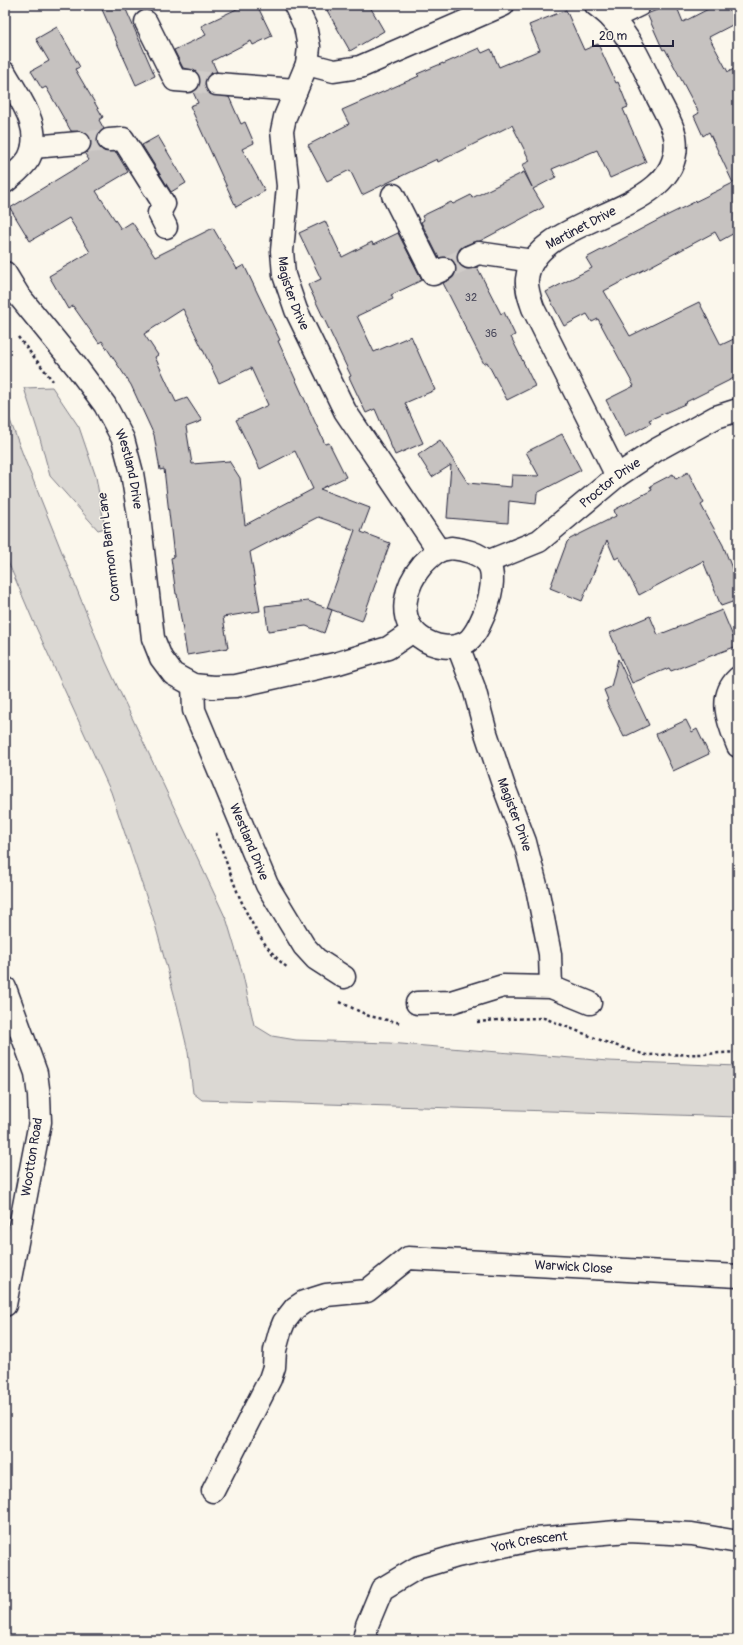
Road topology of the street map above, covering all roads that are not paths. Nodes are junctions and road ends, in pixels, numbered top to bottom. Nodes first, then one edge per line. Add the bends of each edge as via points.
1 (295, 5) edge
2 (503, 5) edge
3 (639, 5) edge
4 (604, 12) edge
5 (146, 22) dead end
6 (307, 64) junction
7 (5, 73) edge
8 (188, 81) tunnel mouth
9 (217, 84) tunnel mouth
10 (296, 90) junction
11 (109, 140) tunnel mouth
12 (79, 143) tunnel mouth
13 (33, 147) junction
14 (5, 182) edge
15 (393, 195) dead end
16 (166, 227) dead end
17 (468, 257) tunnel mouth
18 (533, 261) junction
19 (444, 269) tunnel mouth
20 (5, 273) edge
21 (738, 410) edge
22 (618, 476) junction
23 (439, 551) junction
24 (487, 562) junction
25 (413, 631) junction
26 (458, 646) junction
27 (738, 678) edge
28 (193, 685) junction
29 (738, 746) edge
30 (344, 977) dead end
31 (551, 987) junction
32 (5, 988) edge
33 (417, 1003) dead end
34 (590, 1003) dead end
35 (738, 1276) edge
36 (5, 1305) edge
37 (213, 1491) dead end
38 (738, 1542) edge
39 (364, 1640) edge

1 - 6 street, Magister Drive via 306,26 309,47
2 - 6 street via 360,67 334,70
3 - 4 street
4 - 18 street, Martinet Drive via 626,37 670,122 675,135 675,152 670,170 642,197 560,237 544,247
5 - 8 street via 175,80
6 - 10 street, Magister Drive
7 - 13 street via 31,119
9 - 10 street
10 - 23 street, Magister Drive via 282,131 288,186 282,251 284,275 296,310 345,411
11 - 16 street via 123,139 164,204 158,213
12 - 13 street
13 - 14 street via 18,172
15 - 19 street via 433,274
17 - 18 street via 478,253
18 - 22 street, Martinet Drive via 527,278 533,308
20 - 28 street, Westland Drive via 19,296 105,405 123,440 132,473 139,516 153,638 161,658 173,674
21 - 22 street, Proctor Drive via 710,420 656,450
22 - 24 street, Proctor Drive via 539,541
23 - 24 street via 462,549
23 - 25 street via 419,569 406,595 405,610
24 - 26 street via 492,581 486,611 474,635
25 - 26 street via 433,644 445,647
25 - 28 street, Westland Drive via 388,648 335,664 236,686
26 - 31 street, Magister Drive via 474,688 504,787 525,842 550,954
27 - 29 street via 727,694 726,710
28 - 30 street, Westland Drive via 194,710 267,884 304,946 316,959
31 - 33 street via 503,986 451,1002
31 - 34 street
32 - 36 street, Wootton Road via 36,1073 40,1096 40,1122
35 - 37 street, Warwick Close via 408,1258 367,1291 326,1295 304,1302 295,1308 280,1332 270,1380
38 - 39 street, York Crescent via 692,1534 628,1531 536,1539 457,1556 418,1568 382,1589 367,1625

